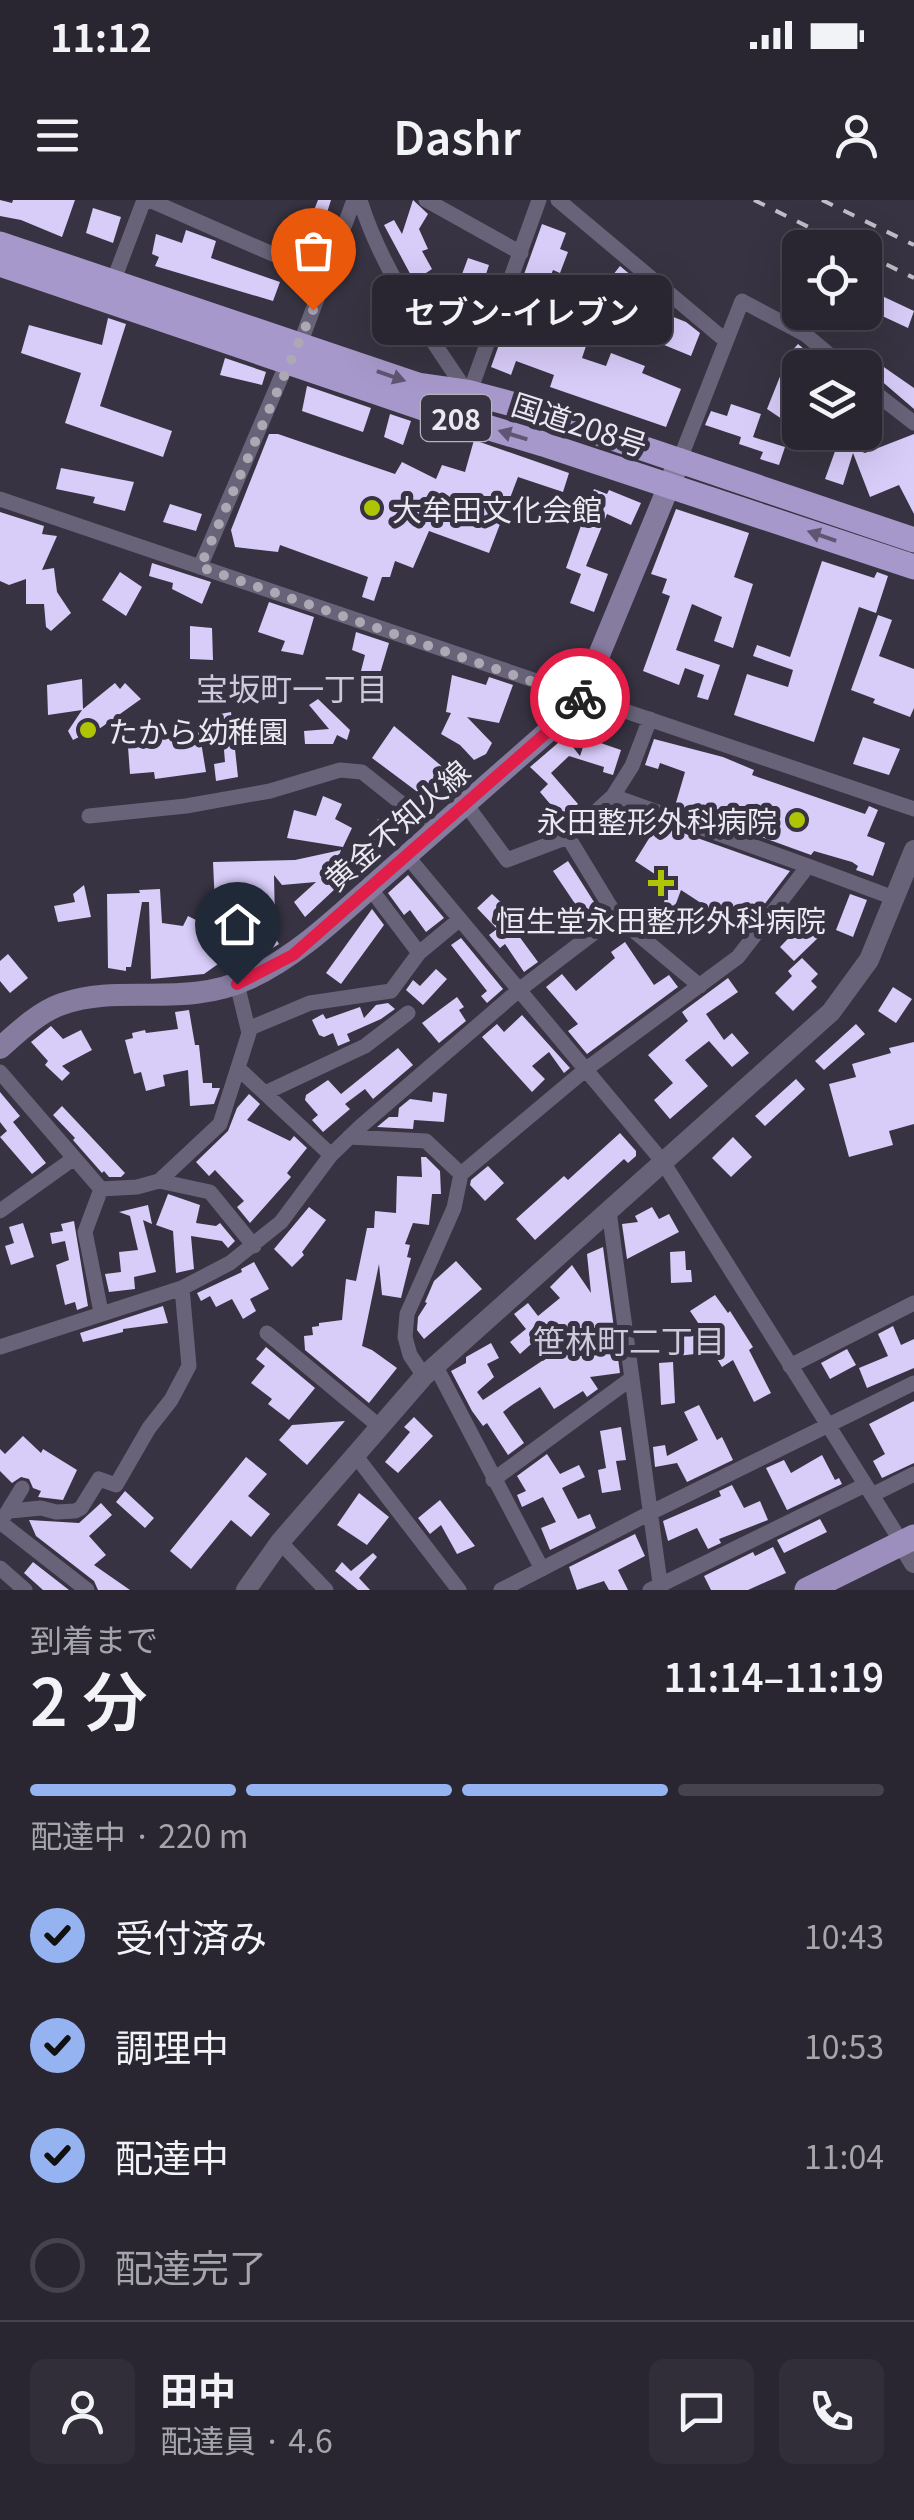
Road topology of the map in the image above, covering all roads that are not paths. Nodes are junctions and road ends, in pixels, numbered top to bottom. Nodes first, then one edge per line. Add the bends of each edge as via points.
1 (146, 200) edge
2 (357, 200) edge
3 (426, 200) edge
4 (539, 200) edge
5 (558, 200) edge
6 (0, 244) edge
7 (521, 253) junction
8 (0, 264) edge
9 (325, 276) junction
10 (110, 290) junction
11 (726, 340) junction
12 (824, 350) edge
13 (294, 353) junction
14 (468, 392) junction
15 (882, 398) edge
16 (460, 419) junction
17 (914, 423) edge
18 (680, 459) junction
19 (670, 485) junction
20 (0, 499) edge
21 (914, 540) edge
22 (200, 567) junction
23 (914, 567) edge
24 (582, 696) junction
25 (650, 720) junction
26 (613, 796) junction
27 (466, 803) junction
28 (914, 809) edge
29 (89, 816) dead end
30 (435, 830) junction
31 (568, 837) junction
32 (914, 850) edge
33 (407, 856) junction
34 (808, 866) junction
35 (370, 888) junction
36 (902, 896) edge
37 (616, 916) junction
38 (460, 919) junction
39 (420, 953) junction
40 (237, 984) junction
41 (700, 986) junction
42 (519, 990) junction
43 (408, 1013) dead end
44 (248, 1029) junction
45 (0, 1048) edge
46 (239, 1068) junction
47 (584, 1070) junction
48 (0, 1072) edge
49 (265, 1093) junction
50 (350, 1137) junction
51 (331, 1155) junction
52 (73, 1159) junction
53 (663, 1162) junction
54 (461, 1174) junction
55 (159, 1181) junction
56 (101, 1190) junction
57 (610, 1211) junction
58 (0, 1212) edge
59 (254, 1246) junction
60 (182, 1288) junction
61 (914, 1303) edge
62 (101, 1312) junction
63 (267, 1333) dead end
64 (0, 1347) edge
65 (790, 1366) junction
66 (430, 1371) junction
67 (632, 1378) junction
68 (914, 1383) edge
69 (380, 1427) junction
70 (828, 1427) junction
71 (355, 1455) junction
72 (914, 1474) edge
73 (493, 1480) junction
74 (22, 1488) dead end
75 (868, 1490) junction
76 (650, 1512) junction
77 (3, 1518) edge
78 (280, 1542) junction
79 (910, 1548) edge
80 (0, 1568) edge
81 (534, 1578) edge
82 (847, 1581) edge
83 (657, 1588) edge
84 (25, 1590) edge
85 (86, 1590) edge
86 (246, 1590) edge
87 (326, 1590) edge
88 (459, 1590) edge
89 (501, 1590) edge
90 (807, 1590) edge

1 - 9 street
1 - 10 street
2 - 9 street
2 - 14 street via 396,283
3 - 7 street
4 - 7 street
5 - 11 street
6 - 10 highway, 国道208号 / 208
7 - 14 street
8 - 10 highway, 国道208号 / 208
9 - 13 street
10 - 13 highway, 国道208号 / 208
11 - 12 street via 742,302
11 - 18 street
13 -> 14 highway, 国道208号 / 208
13 - 16 highway, 国道208号 / 208
13 - 22 street
14 - 16 street
14 - 18 highway, 国道208号 / 208
15 - 17 street
19 -> 16 highway, 国道208号 / 208
18 - 19 main road, 黄金不知火線
18 - 21 highway, 国道208号 / 208
23 -> 19 highway, 国道208号 / 208
19 - 24 main road, 黄金不知火線
20 - 22 street
22 - 24 street
24 - 25 street
24 - 27 main road, 黄金不知火線
25 - 26 street
25 - 28 street
26 - 31 street
26 - 34 street
27 - 30 main road, 黄金不知火線
27 - 31 street via 508,860
29 - 30 street via 270,791 340,770 362,772
30 - 33 main road, 黄金不知火線
31 - 37 street
32 - 36 street
33 - 35 main road, 黄金不知火線
33 - 38 street
34 - 36 street
34 - 41 street via 738,957
35 - 39 street
35 - 40 main road, 黄金不知火線 via 293,955
36 - 53 street via 869,960 831,1012
37 - 41 street
37 - 42 street
38 - 39 street
38 - 42 street
39 - 44 street via 391,991 310,1003
40 - 44 street
40 - 45 main road, 黄金不知火線 via 184,996 64,1004
41 - 47 street
42 - 47 street
42 - 50 street
43 - 49 street via 365,1046
44 - 46 street
46 - 49 street
46 - 55 street via 220,1124
47 - 53 street
47 - 54 street
48 - 52 street
49 - 51 street
50 - 51 street
50 - 54 street via 426,1141
51 - 59 street via 281,1222
52 - 56 street
52 - 58 street
53 - 57 street
53 - 65 street
54 - 66 street via 454,1208 407,1314 410,1356
55 - 56 street
55 - 59 street via 210,1192
56 - 62 street via 85,1232
57 - 66 street
57 - 67 street
59 - 60 street
60 - 62 street
60 - 77 street via 189,1366 116,1485 99,1479 75,1511 41,1508
61 - 65 street
62 - 64 street
63 - 69 street
65 - 70 street
66 - 69 street
66 - 73 street
67 - 73 street
67 - 76 street
68 - 70 street
69 - 71 street
70 - 75 street
70 - 76 street
71 - 78 street
71 - 88 street
72 - 75 street
73 - 81 street
74 - 77 street
75 - 79 street
75 - 83 street
76 - 81 street
76 - 83 street
77 - 85 street
78 - 86 street
78 - 87 street
79 - 82 main road
80 - 84 street
81 - 89 street
82 - 90 main road

